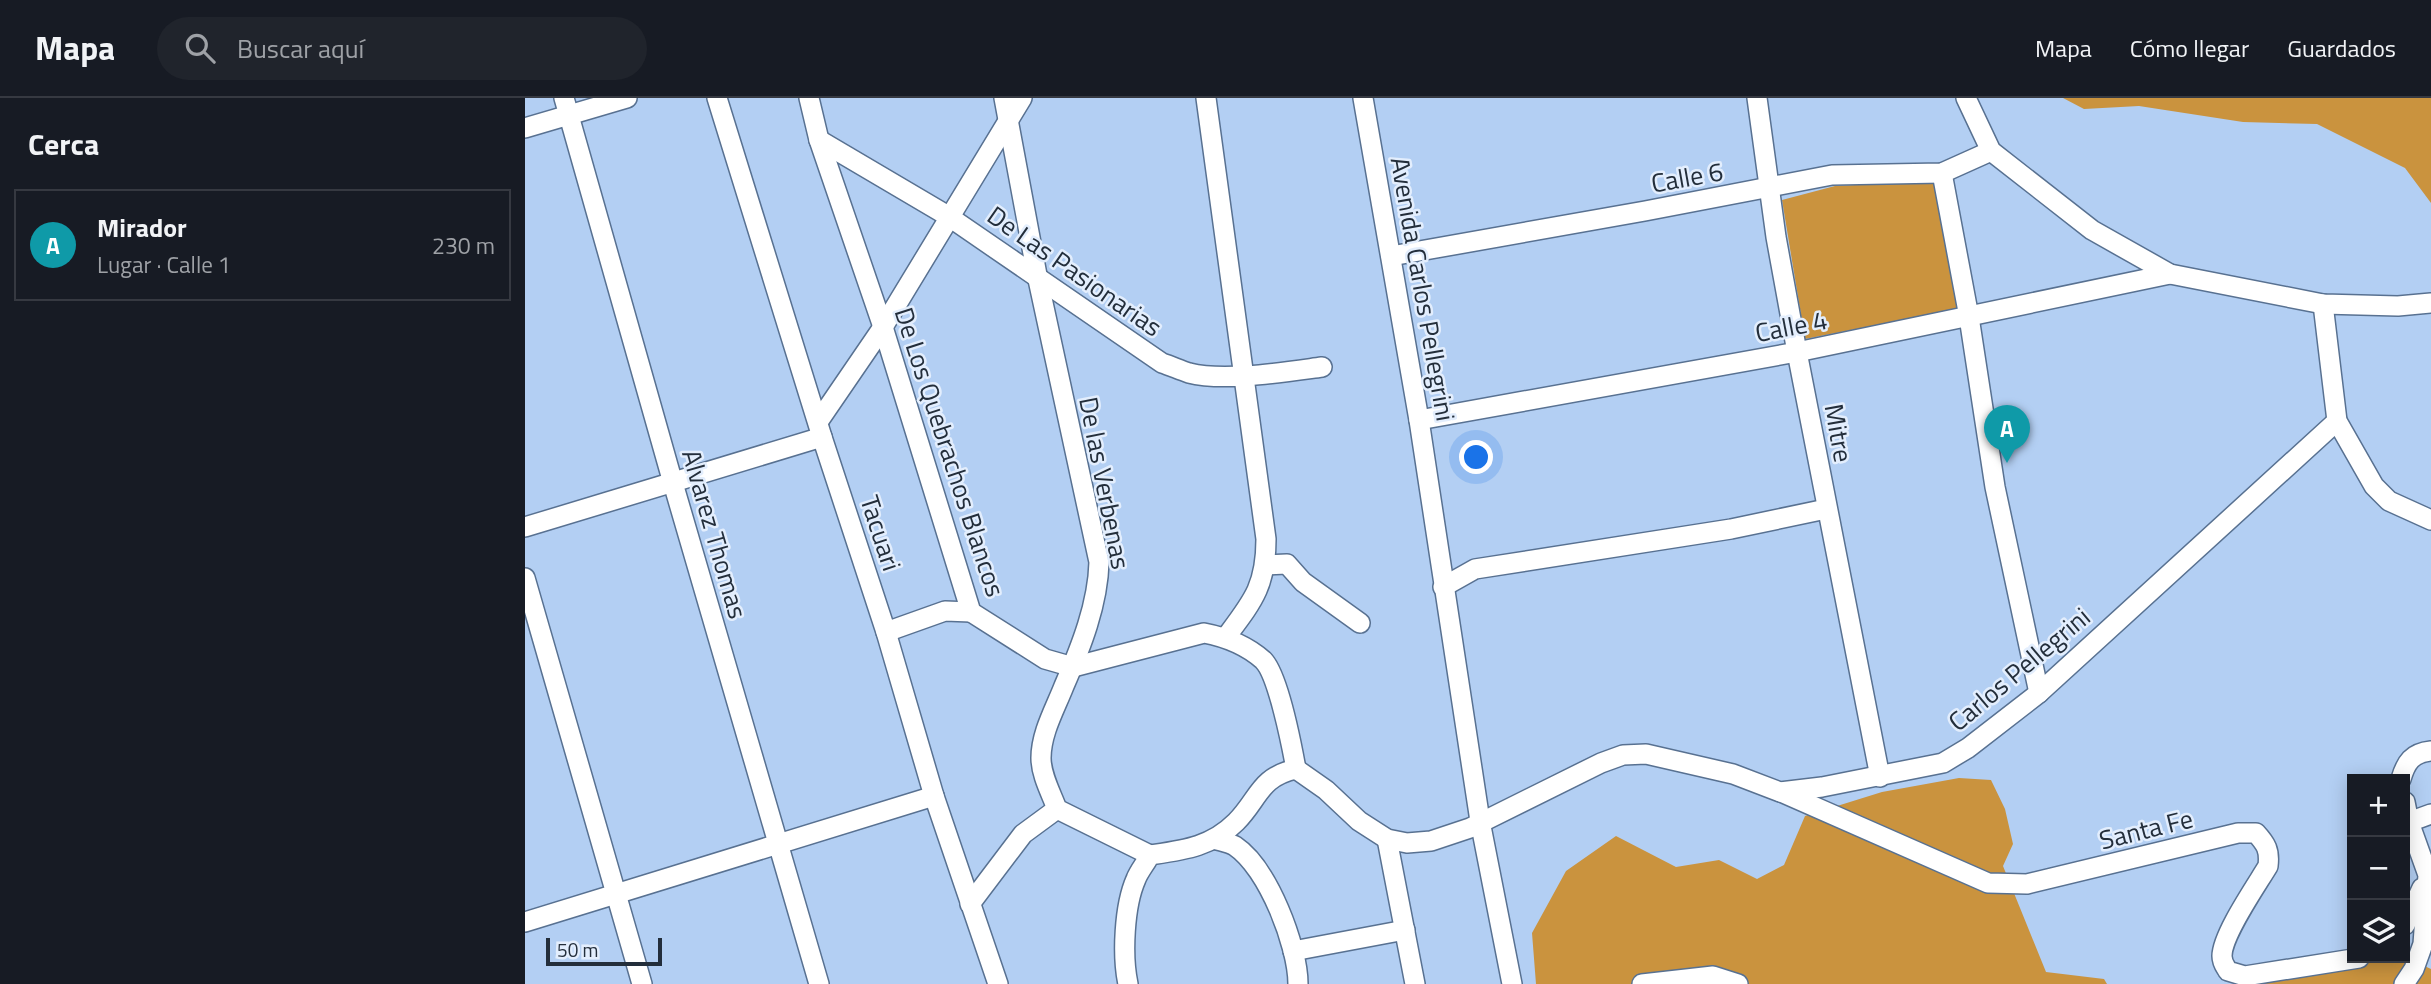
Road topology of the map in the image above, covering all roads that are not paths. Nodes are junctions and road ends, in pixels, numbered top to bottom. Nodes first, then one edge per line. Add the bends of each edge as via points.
1 (627, 98) edge
2 (717, 98) edge
3 (809, 98) edge
4 (1004, 98) edge
5 (1022, 98) edge
6 (1206, 98) edge
7 (1363, 98) edge
8 (1757, 98) edge
9 (1966, 98) edge
10 (566, 106) edge
11 (1008, 120) junction
12 (525, 128) edge
13 (819, 140) junction
14 (1991, 151) junction
15 (1942, 173) junction
16 (1770, 188) junction
17 (949, 216) junction
18 (1391, 256) junction
19 (2171, 274) junction
20 (1038, 275) junction
21 (2431, 303) edge
22 (2323, 304) junction
23 (1969, 317) junction
24 (883, 327) junction
25 (1797, 352) junction
26 (1322, 366) dead end
27 (1242, 374) junction
28 (1419, 420) junction
29 (2337, 421) junction
30 (820, 430) junction
31 (673, 483) junction
32 (1826, 509) junction
33 (2431, 520) edge
34 (525, 527) edge
35 (1266, 565) junction
36 (525, 578) edge
37 (1443, 587) junction
38 (971, 612) junction
39 (1360, 623) dead end
40 (886, 632) junction
41 (1226, 637) junction
42 (1073, 667) junction
43 (2039, 693) junction
44 (2431, 751) edge
45 (1296, 769) junction
46 (2403, 774) edge
47 (1879, 776) junction
48 (1780, 792) junction
49 (934, 796) junction
50 (1057, 809) junction
51 (2410, 812) edge
52 (2431, 814) edge
53 (1480, 821) junction
54 (2410, 821) edge
55 (1214, 839) junction
56 (1387, 839) junction
57 (778, 844) junction
58 (1150, 855) junction
59 (2428, 875) junction
60 (617, 894) junction
61 (971, 904) junction
62 (2410, 914) edge
63 (525, 922) edge
64 (1405, 930) junction
65 (1293, 951) junction
66 (2347, 960) edge
67 (1123, 983) edge
68 (642, 984) edge
69 (819, 984) edge
70 (998, 984) edge
71 (1298, 984) edge
72 (1415, 984) edge
73 (1513, 984) edge
74 (1642, 984) edge
75 (1738, 984) edge
76 (2404, 984) edge

1 - 10 street
2 - 30 street, Tacuari
3 - 13 street, De Los Quebrachos Blancos
4 - 11 street, De las Verbenas
5 - 11 street
6 - 27 street
7 - 18 street, Avenida Carlos Pellegrini
8 - 16 street, Mitre
9 - 14 street
10 - 12 street
10 - 31 street, Alvarez Thomas
11 - 17 street
11 - 20 street, De las Verbenas
13 - 17 street, De Las Pasionarias
13 - 24 street, De Los Quebrachos Blancos
14 - 15 street, Calle 6
14 - 19 street via 2092,230
15 - 16 street, Calle 6 via 1832,175
15 - 23 street
16 - 18 street, Calle 6
16 - 25 street, Mitre
17 - 20 street, De Las Pasionarias
17 - 24 street
18 - 28 street, Avenida Carlos Pellegrini
19 - 22 street
19 - 23 street, Calle 4
20 - 27 street, De Las Pasionarias via 1162,363 1190,373
20 - 42 street, De las Verbenas via 1099,562 1098,588
21 - 22 street
22 - 29 street
23 - 25 street, Calle 4
23 - 43 street via 1995,487
24 - 30 street
24 - 38 street, De Los Quebrachos Blancos
25 - 28 street, Calle 4
25 - 32 street, Mitre
26 - 27 street, De Las Pasionarias
27 - 35 street via 1261,491
28 - 37 street, Avenida Carlos Pellegrini
29 - 33 street via 2374,486 2389,501
29 - 43 street, Carlos Pellegrini
30 - 31 street
30 - 40 street, Tacuari
31 - 34 street
31 - 57 street, Alvarez Thomas
32 - 37 street via 1731,529 1475,569
32 - 47 street, Mitre
35 - 39 street via 1287,564 1303,582
35 - 41 street via 1256,597
36 - 60 street
37 - 53 street, Avenida Carlos Pellegrini
38 - 40 street via 945,611
38 - 42 street, De Los Quebrachos Blancos via 1045,659
40 - 49 street, Tacuari
41 - 42 street via 1204,634
41 - 45 street via 1265,661 1284,709
42 - 50 street, De las Verbenas via 1044,735 1041,759
43 - 47 street, Carlos Pellegrini via 1943,763
44 - 46 street via 2419,752 2406,763
45 - 55 street via 1279,773 1236,822
45 - 56 street
47 - 48 street, Carlos Pellegrini
48 - 53 street via 1733,774 1646,754 1623,755
48 - 66 street, Santa Fe via 1988,883 2027,884 2238,833 2256,833 2269,853 2268,866 2227,937 2222,953 2228,971 2245,976
49 - 57 street
49 - 61 street, Tacuari
50 - 58 street
50 - 61 street via 1023,834
51 - 52 street
53 - 56 street via 1431,841 1407,844
53 - 73 street, Avenida Carlos Pellegrini
54 - 59 street
55 - 58 street via 1193,849
55 - 65 street via 1235,846 1258,870 1288,929
56 - 64 street
57 - 60 street
57 - 69 street, Alvarez Thomas
58 - 67 street via 1136,879 1128,907
59 - 62 street
59 - 76 street via 2423,944
60 - 63 street
60 - 68 street
61 - 70 street, Tacuari
64 - 65 street
64 - 72 street
65 - 71 street
74 - 75 street via 1713,976

